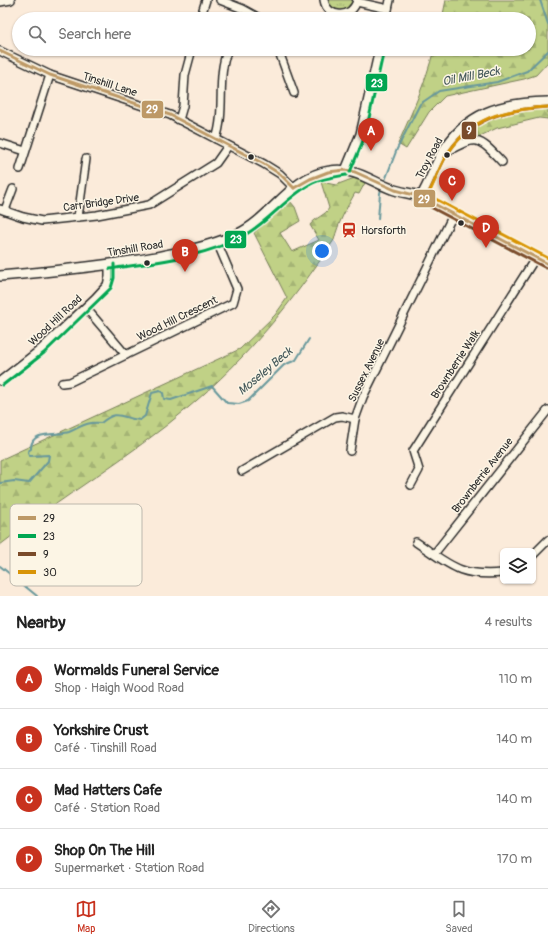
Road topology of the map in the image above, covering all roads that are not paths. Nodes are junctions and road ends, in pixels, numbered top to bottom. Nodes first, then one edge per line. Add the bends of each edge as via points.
1 (11, 0) edge
2 (206, 0) edge
3 (220, 0) edge
4 (324, 0) edge
5 (390, 0) edge
6 (357, 1) edge
7 (0, 2) edge
8 (388, 9) junction
9 (202, 12) edge
10 (248, 12) edge
11 (331, 12) edge
12 (349, 12) edge
13 (387, 12) edge
14 (0, 51) edge
15 (190, 56) edge
16 (226, 56) edge
17 (281, 56) edge
18 (377, 56) edge
19 (50, 75) junction
20 (294, 93) dead end
21 (548, 102) edge
22 (179, 120) junction
23 (216, 139) junction
24 (0, 143) edge
25 (228, 146) junction
26 (25, 151) junction
27 (442, 154) junction
28 (86, 159) dead end
29 (502, 162) dead end
30 (20, 168) dead end
31 (345, 170) junction
32 (294, 188) junction
33 (13, 189) dead end
34 (422, 197) junction
35 (2, 210) edge
36 (453, 215) junction
37 (78, 217) junction
38 (217, 242) junction
39 (536, 257) junction
40 (109, 264) junction
41 (548, 264) edge
42 (0, 276) edge
43 (86, 308) junction
44 (126, 355) junction
45 (0, 381) edge
46 (62, 383) dead end
47 (548, 410) edge
48 (355, 419) junction
49 (350, 451) dead end
50 (242, 471) dead end
51 (411, 485) dead end
52 (548, 540) edge
53 (416, 542) dead end
54 (536, 552) edge
55 (434, 554) junction
56 (500, 573) edge

1 - 7 street
2 - 9 street
3 - 10 street
4 - 11 street
5 - 8 street
6 - 8 street
6 - 12 street
8 - 13 street
14 - 19 street, Tinshill Lane
15 - 22 street
16 - 23 street via 220,126
17 - 20 street
18 - 31 street via 360,134
19 - 22 street, Tinshill Lane via 145,106
19 - 26 street
21 - 27 street, Troy Road via 509,105 483,113 465,125
22 - 23 street, Tinshill Lane
23 - 25 street, Tinshill Lane
24 - 26 street
25 - 32 street, Tinshill Lane via 277,172
25 - 37 street, Carr Bridge Drive via 216,163 149,205
26 - 30 street
27 - 29 street via 471,140 478,140
27 - 34 street, Troy Road
28 - 37 street
31 - 32 street, Tinshill Road via 321,173
31 - 34 street, Tinshill Road via 364,174 393,189
32 - 38 street, Tinshill Road via 258,222
33 - 35 street, Carr Bridge Drive
34 - 36 street, Tinshill Road
35 - 37 street, Carr Bridge Drive via 33,220
36 - 39 street, Tinshill Road
36 - 48 street, Sussex Avenue via 363,397
38 - 40 street, Tinshill Road via 174,254
38 - 44 street, Wood Hill Crescent via 237,289 233,303
39 - 41 street, Tinshill Road
39 - 51 street, Brownberrie Walk via 412,451 419,470
40 - 42 street, Tinshill Road
40 - 43 street, Wood Hill Road via 107,285
43 - 44 street
43 - 45 street, Wood Hill Road via 41,350
44 - 46 street, Wood Hill Crescent via 70,382
47 - 55 street, Brownberrie Avenue
48 - 49 street
48 - 50 street, Sussex Avenue via 335,417
52 - 54 street
53 - 55 street
55 - 56 street via 467,573

